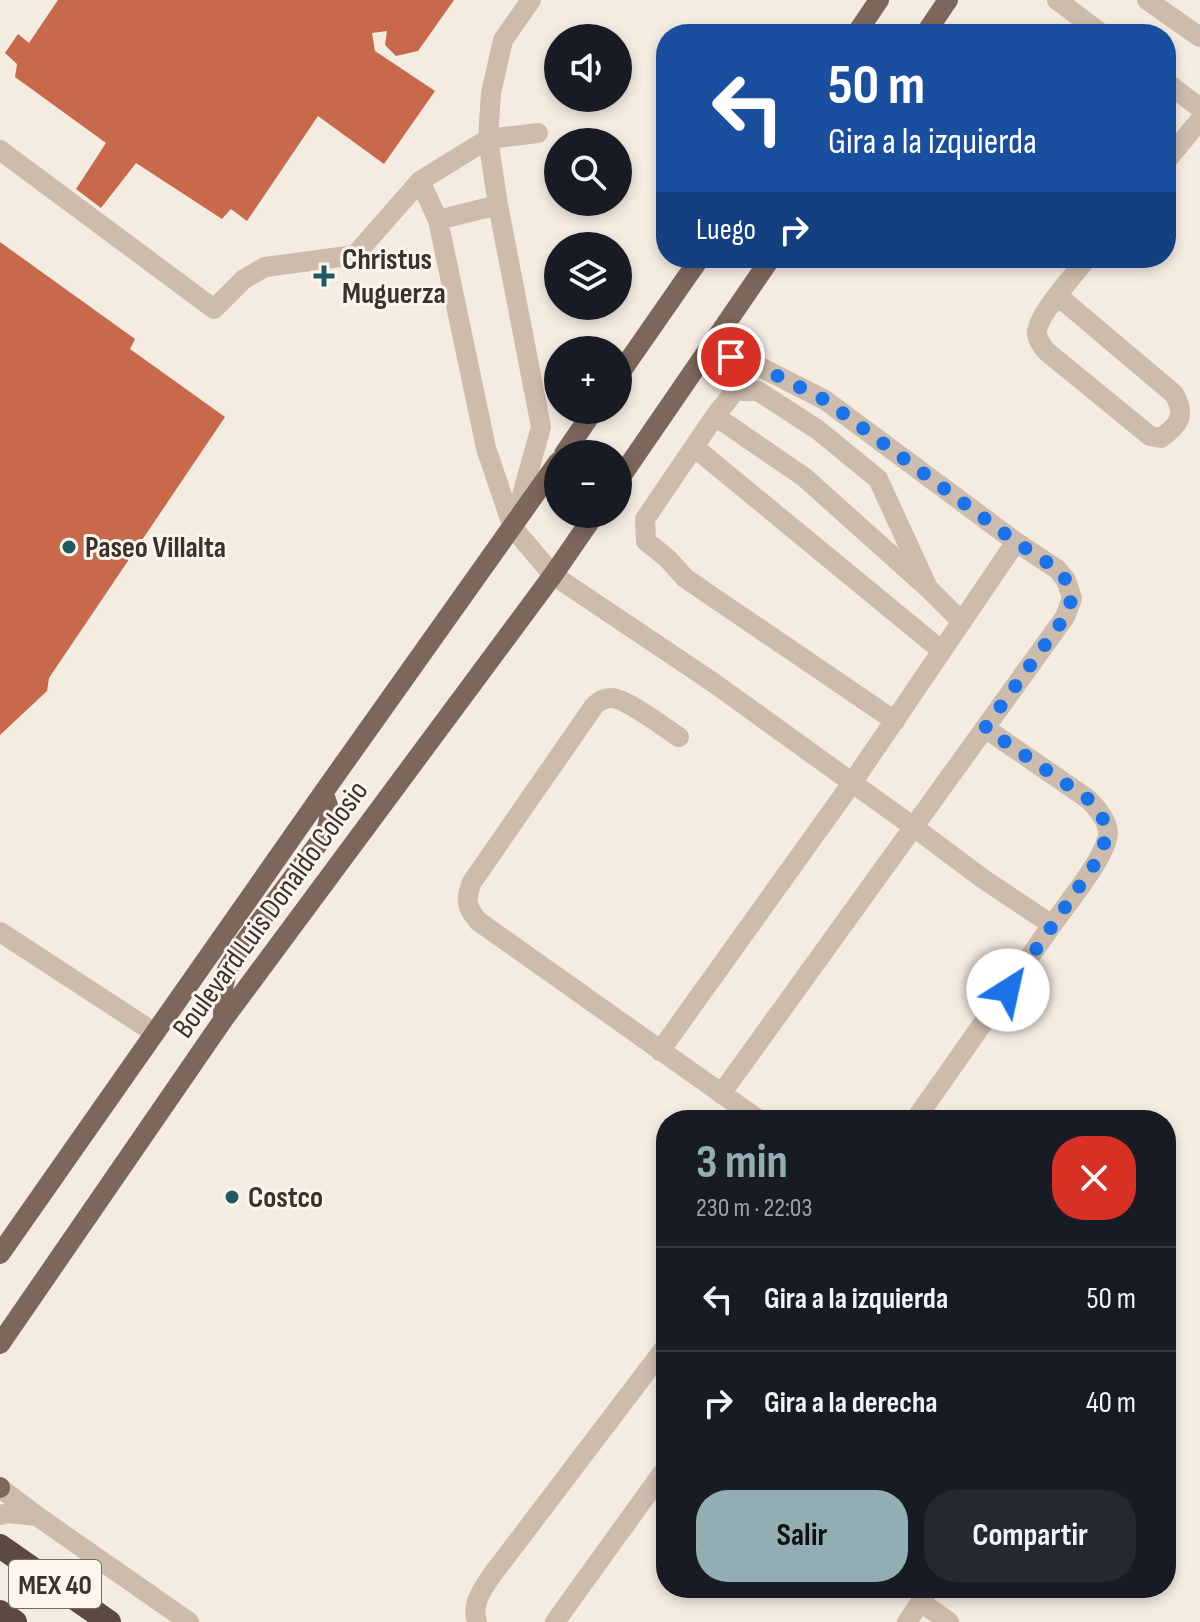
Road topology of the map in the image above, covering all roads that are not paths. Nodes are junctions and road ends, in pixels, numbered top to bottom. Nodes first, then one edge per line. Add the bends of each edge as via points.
1 (531, 0) edge
2 (879, 0) edge
3 (948, 0) edge
4 (1057, 0) edge
5 (1147, 0) edge
6 (863, 24) edge
7 (932, 24) edge
8 (1089, 24) edge
9 (1200, 37) edge
10 (1176, 90) edge
11 (1200, 108) edge
12 (1200, 120) edge
13 (538, 133) dead end
14 (488, 139) junction
15 (1176, 149) edge
16 (0, 150) edge
17 (420, 181) junction
18 (498, 205) junction
19 (438, 220) junction
20 (693, 268) edge
21 (764, 268) edge
22 (1079, 268) edge
23 (1058, 296) junction
24 (708, 350) junction
25 (632, 356) edge
26 (715, 416) junction
27 (694, 447) junction
28 (632, 461) edge
29 (544, 483) edge
30 (513, 528) junction
31 (585, 528) edge
32 (1016, 542) junction
33 (553, 575) junction
34 (928, 588) junction
35 (962, 622) junction
36 (942, 651) junction
37 (895, 721) junction
38 (985, 728) junction
39 (679, 737) dead end
40 (852, 783) junction
41 (323, 793) junction
42 (915, 828) junction
43 (1052, 925) junction
44 (0, 932) edge
45 (223, 1020) junction
46 (155, 1033) junction
47 (660, 1051) junction
48 (721, 1094) junction
49 (744, 1110) edge
50 (922, 1110) edge
51 (0, 1254) edge
52 (0, 1344) edge
53 (656, 1359) edge
54 (656, 1482) edge
55 (0, 1488) edge
56 (0, 1515) edge
57 (37, 1516) junction
58 (0, 1546) edge
59 (924, 1598) edge
60 (929, 1598) edge
61 (0, 1612) edge
62 (15, 1622) edge
63 (109, 1622) edge
64 (189, 1622) edge
65 (477, 1622) edge
66 (555, 1622) edge
67 (907, 1622) edge
68 (949, 1622) edge

1 - 14 street via 503,40
2 - 6 main road
3 - 7 main road
4 - 8 street
5 - 9 street
10 - 11 street
12 - 15 street
13 - 14 street
14 - 17 street
14 - 18 street
16 - 17 street via 214,309 244,279 265,267 355,255
17 - 19 street
18 - 19 street
18 - 30 street via 541,427
19 - 30 street via 486,448
20 - 25 main road
21 - 24 main road
22 - 23 street
23 - 23 street via 1037,329 1046,351 1150,436 1161,438 1172,430 1181,406 1174,394
24 - 28 main road
24 - 32 street via 754,364 825,400
26 - 27 street
26 - 34 street via 804,477
26 - 34 street via 735,391 758,391 818,430 878,479
27 - 36 street
27 - 37 street via 645,519 646,541 685,578
29 - 30 main road, Boulevard Luis Donaldo Colosio
30 - 33 street
30 - 41 main road, Boulevard Luis Donaldo Colosio
31 - 33 main road, Boulevard Luis Donaldo Colosio
32 - 35 street
32 - 38 street via 1057,569 1072,598 1065,617
33 - 40 street
33 - 45 main road, Boulevard Luis Donaldo Colosio
34 - 35 street
35 - 36 street
36 - 37 street
37 - 40 street
38 - 42 street
38 - 43 street via 1088,799 1108,831 1101,855
39 - 47 street via 627,704 612,698 600,701 467,896 478,921
40 - 42 street
40 - 47 street
41 - 45 main road via 330,807 324,836 227,970
41 - 46 main road, Boulevard Luis Donaldo Colosio
42 - 43 street
42 - 48 street
43 - 50 street
44 - 46 street
45 - 52 main road, Boulevard Luis Donaldo Colosio
46 - 51 main road, Boulevard Luis Donaldo Colosio
47 - 48 street
48 - 49 street
53 - 65 street via 492,1575 478,1597
54 - 66 street
55 - 57 street
56 - 57 street
57 - 64 street
58 - 63 highway, MEX 40
59 - 67 street
60 - 68 street
61 - 62 highway, MEX 40

